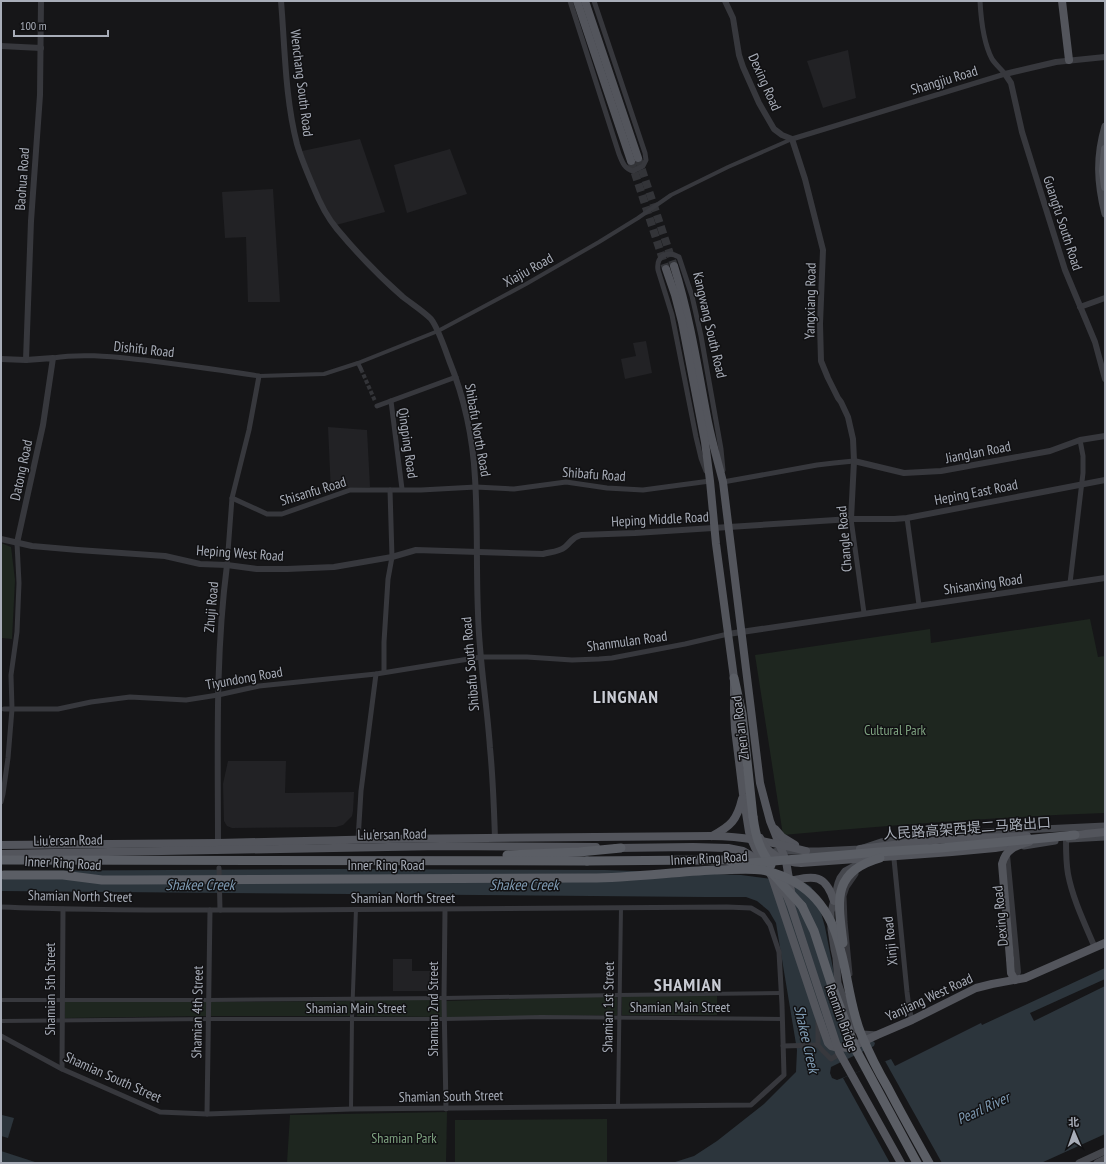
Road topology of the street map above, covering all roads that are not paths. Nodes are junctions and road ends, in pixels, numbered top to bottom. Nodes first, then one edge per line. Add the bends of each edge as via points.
1 (41, 1) edge
2 (281, 1) edge
3 (570, 1) edge
4 (577, 1) edge
5 (585, 1) edge
6 (594, 1) edge
7 (725, 1) edge
8 (980, 1) edge
9 (1062, 1) edge
10 (1, 46) edge
11 (41, 48) junction
12 (1105, 57) edge
13 (1069, 60) junction
14 (1005, 74) junction
15 (1105, 126) edge
16 (792, 139) junction
17 (1105, 150) edge
18 (1102, 180) edge
19 (1105, 187) edge
20 (1105, 214) edge
21 (1105, 298) edge
22 (1080, 307) junction
23 (438, 332) junction
24 (54, 358) junction
25 (1, 359) edge
26 (26, 360) junction
27 (358, 363) junction
28 (360, 369) tunnel mouth
29 (259, 376) junction
30 (456, 377) junction
31 (1105, 378) edge
32 (391, 401) junction
33 (376, 403) dead end
34 (1105, 436) edge
35 (1080, 440) junction
36 (854, 461) junction
37 (1105, 480) edge
38 (710, 482) junction
39 (723, 482) junction
40 (1081, 484) junction
41 (476, 487) junction
42 (402, 489) junction
43 (390, 490) junction
44 (232, 498) junction
45 (907, 518) junction
46 (851, 519) junction
47 (728, 527) junction
48 (714, 528) junction
49 (1, 539) edge
50 (18, 543) junction
51 (477, 553) junction
52 (392, 557) junction
53 (227, 565) junction
54 (1105, 578) edge
55 (1070, 583) junction
56 (919, 605) junction
57 (864, 614) junction
58 (741, 632) junction
59 (728, 634) junction
60 (480, 657) junction
61 (384, 672) junction
62 (376, 674) junction
63 (734, 678) junction
64 (218, 695) junction
65 (4, 709) dead end
66 (12, 709) junction
67 (743, 794) junction
68 (1, 802) edge
69 (753, 817) junction
70 (770, 821) junction
71 (1105, 826) edge
72 (1034, 830) junction
73 (1105, 832) edge
74 (1076, 835) junction
75 (691, 836) junction
76 (711, 836) junction
77 (1105, 837) edge
78 (495, 838) junction
79 (750, 839) junction
80 (358, 840) junction
81 (1066, 840) junction
82 (991, 841) junction
83 (1029, 842) junction
84 (218, 843) junction
85 (1, 845) edge
86 (691, 847) junction
87 (622, 848) junction
88 (1006, 848) junction
89 (779, 849) junction
90 (860, 849) junction
91 (806, 851) junction
92 (1, 854) edge
93 (880, 859) junction
94 (894, 859) junction
95 (1, 860) edge
96 (422, 860) junction
97 (219, 869) dead end
98 (1, 875) edge
99 (650, 876) junction
100 (772, 878) junction
101 (789, 881) junction
102 (777, 887) junction
103 (834, 901) junction
104 (802, 906) junction
105 (1, 907) edge
106 (620, 908) junction
107 (63, 909) junction
108 (356, 909) junction
109 (210, 910) junction
110 (220, 910) junction
111 (445, 910) junction
112 (1105, 943) edge
113 (1095, 948) junction
114 (779, 952) joint
115 (1015, 980) junction
116 (620, 994) junction
117 (781, 994) junction
118 (850, 996) junction
119 (444, 998) junction
120 (354, 999) junction
121 (1, 1000) edge
122 (62, 1000) junction
123 (209, 1000) junction
124 (816, 1012) junction
125 (352, 1018) junction
126 (619, 1018) junction
127 (209, 1019) junction
128 (444, 1019) junction
129 (782, 1019) junction
130 (62, 1020) junction
131 (912, 1020) junction
132 (1, 1021) edge
133 (877, 1035) junction
134 (1, 1036) edge
135 (818, 1045) junction
136 (855, 1045) junction
137 (785, 1046) junction
138 (62, 1069) junction
139 (618, 1106) junction
140 (351, 1109) junction
141 (446, 1109) junction
142 (206, 1114) junction
143 (1105, 1151) edge
144 (1105, 1159) edge
145 (901, 1163) edge
146 (905, 1163) edge
147 (917, 1163) edge
148 (929, 1163) edge
149 (1079, 1163) edge
150 (1097, 1163) edge

1 - 11 street, Baohua Road
2 - 23 street, Wenchang South Road via 293,124 301,157 320,202 336,228 359,254 402,296 431,319
3 - 6 street via 619,154 626,167 633,171 643,166 646,160 645,153
4 - 5 main road via 635,160
7 - 16 street, Dexing Road via 733,18 739,55 754,92 774,129
8 - 14 street via 981,19 992,60
9 - 13 main road
10 - 11 street
11 - 26 street, Baohua Road
12 - 13 street, Shangjiu Road
13 - 14 street, Shangjiu Road
14 - 16 street, Shangjiu Road
14 - 22 street, Guangfu South Road via 1011,83 1022,132 1065,270
15 - 18 main road via 1098,161
16 - 23 street, Xiajiu Road via 671,194 592,246
16 - 36 street, Yangxiang Road via 823,250 820,324 822,361 848,417
17 - 19 main road, bridge
18 - 20 main road
21 - 22 street
22 - 31 street, Guangfu South Road via 1096,342
23 - 27 street, Xiajiu Road
23 - 30 street, Shibafu North Road
24 - 26 street, Dishifu Road
24 - 29 street, Dishifu Road via 106,357
24 - 50 street, Datong Road via 43,425
25 - 26 street, Dishifu Road
27 - 28 street
27 - 29 street, Xiajiu Road via 324,374
29 - 44 street, Zhuji Road via 250,430
30 - 32 street
30 - 41 street, Shibafu North Road via 471,442
32 - 33 street
32 - 42 street, Qingping Road
34 - 35 street, Jianglan Road
35 - 36 street, Jianglan Road via 1050,451 941,471 904,473
35 - 40 street via 1083,456
36 - 39 street via 822,464
36 - 46 street, Changle Road
37 - 40 street, Heping East Road
38 - 39 main road, Kangwang South Road via 705,442 670,267 689,319 711,436
38 - 39 street, Kangwang South Road via 699,449 672,315 658,270 660,259 667,254 676,255 681,260 697,315 721,449
38 - 41 street, Shibafu Road via 643,490 566,482 522,489
38 - 48 main road, Kangwang South Road
39 - 47 main road, Kangwang South Road
40 - 45 street, Heping East Road
40 - 55 street
41 - 42 street, Shisanfu Road
41 - 51 street, Shibafu South Road
42 - 43 street, Shisanfu Road
43 - 44 street, Shisanfu Road via 350,490 282,514 267,514
43 - 52 street
44 - 53 street, Zhuji Road
45 - 46 street, Heping East Road
45 - 56 street
46 - 47 street, Heping Middle Road
46 - 57 street, Changle Road
47 - 48 street, Heping Middle Road
47 - 58 main road, Kangwang South Road
48 - 51 street, Heping Middle Road via 581,535 574,537 564,548 543,554
48 - 59 main road, Kangwang South Road
49 - 50 street, Heping West Road
50 - 53 street, Heping West Road via 63,549 165,556 200,564
50 - 66 street, Datong Road via 18,632 11,675
51 - 52 street, Heping West Road via 416,550
51 - 60 street, Shibafu South Road
52 - 53 street, Heping West Road via 302,568 257,569
52 - 61 street via 388,579
53 - 64 street, Zhuji Road
54 - 55 street, Shisanxing Road
55 - 56 street, Shisanxing Road
56 - 57 street, Shisanxing Road
57 - 58 street
58 - 59 street
58 - 70 main road, Zhen'an Road via 758,772
59 - 60 street, Shanmulan Road via 612,658 572,660
59 - 63 main road, Zhen'an Road
60 - 61 street, Tiyundong Road
60 - 78 street, Shibafu South Road via 490,748
61 - 62 street, Tiyundong Road
62 - 64 street, Tiyundong Road via 259,686
62 - 80 street via 361,791
63 - 67 main road, Zhen'an Road via 734,710
63 - 69 highway via 742,714
64 - 66 street, Tiyundong Road via 186,700 130,697 58,709
64 - 84 street, Zhuji Road
65 - 66 street, Tiyundong Road
66 - 68 street, Datong Road
67 - 76 main road via 733,821
67 - 79 main road, Zhen'an Road
69 - 93 main road, bridge via 766,848 784,860 806,863
69 - 104 highway, bridge via 762,851
70 - 89 main road, Zhen'an Road
70 - 91 main road via 782,837
71 - 72 main road
72 - 82 main road
72 - 90 main road via 901,839
73 - 74 main road
74 - 83 main road, bridge
74 - 90 main road, 人民路高架西堤二马路出口, bridge via 935,840
74 - 99 highway, bridge via 735,864
75 - 76 main road, Liu'ersan Road
75 - 78 main road, Liu'ersan Road
75 - 86 main road
76 - 79 main road, Liu'ersan Road
77 - 81 main road
78 - 80 main road, Liu'ersan Road
79 - 89 main road, Liu'ersan Road
79 - 100 main road
80 - 84 main road, Liu'ersan Road
81 - 88 main road
81 - 113 street via 1070,884
82 - 88 main road
82 - 90 main road
83 - 93 main road, bridge via 996,848
83 - 115 main road, bridge via 1009,851 1002,864 1011,973
84 - 85 main road, Liu'ersan Road
86 - 87 main road, Liu'ersan Road
86 - 100 main road, Liu'ersan Road via 743,851 758,860
87 - 92 main road, Liu'ersan Road via 441,846
87 - 96 highway
88 - 94 main road
88 - 115 street, Dexing Road via 1018,972
89 - 91 main road, Liu'ersan Road
89 - 100 main road via 769,856
89 - 101 main road, Renmin Bridge via 788,869
90 - 91 main road
93 - 94 main road
93 - 103 main road via 845,871 838,883
93 - 118 highway, bridge via 861,865 852,872 844,882 840,894
93 - 133 street via 857,873 846,891 844,901 849,965 856,1006 863,1028
94 - 131 street, Xinji Road via 906,992
95 - 96 highway, Inner Ring Road
96 - 104 highway, Inner Ring Road, bridge via 717,860 766,869 774,874
97 - 110 street
98 - 99 highway, Inner Ring Road, bridge via 63,875 102,880 572,879
99 - 118 highway, Inner Ring Road, bridge via 754,870 779,874 794,882 815,898 832,922 841,950
100 - 102 main road, Renmin Bridge
101 - 103 main road via 805,877 818,879 831,891
101 - 146 main road, Renmin Bridge, bridge via 803,933 839,1042
102 - 124 main road
102 - 145 main road, Renmin Bridge via 787,896 791,906 839,1052
103 - 133 main road via 838,932 838,983 856,1029 862,1034
104 - 136 highway, Inner Ring Road via 814,931
105 - 107 street, Shamian North Street
106 - 111 street, Shamian North Street
106 - 114 street, Shamian North Street via 751,908 763,915 770,925
106 - 116 street, Shamian 1st Street
107 - 109 street, Shamian North Street
107 - 122 street, Shamian 5th Street
108 - 110 street, Shamian North Street
108 - 111 street, Shamian North Street
108 - 120 street
109 - 110 street, Shamian North Street
109 - 123 street, Shamian 4th Street
111 - 119 street, Shamian 2nd Street
112 - 113 main road, Yanjiang West Road
113 - 115 main road, Yanjiang West Road
114 - 117 street, Shamian South Street
115 - 131 main road, Yanjiang West Road via 976,988
116 - 117 street, Shamian Main Street
116 - 119 street, Shamian Main Street
116 - 126 street, Shamian 1st Street
117 - 129 street, Shamian South Street
118 - 148 highway, Inner Ring Road, bridge via 858,1028 867,1048
119 - 120 street, Shamian Main Street
119 - 128 street, Shamian 2nd Street
120 - 123 street, Shamian Main Street
120 - 125 street
121 - 122 street, Shamian Main Street
122 - 123 street, Shamian Main Street
122 - 130 street, Shamian 5th Street
123 - 127 street, Shamian 4th Street
124 - 135 street
124 - 136 main road via 831,1046
125 - 127 street, Shamian Main Street
125 - 128 street, Shamian Main Street
125 - 140 street
126 - 128 street, Shamian Main Street
126 - 129 street, Shamian Main Street
126 - 139 street, Shamian 1st Street
127 - 130 street, Shamian Main Street
127 - 142 street, Shamian 4th Street
128 - 141 street, Shamian 2nd Street
129 - 137 street, Shamian South Street
130 - 132 street, Shamian Main Street
130 - 138 street, Shamian 5th Street
131 - 133 main road, Yanjiang West Road
133 - 136 main road, Yanjiang West Road
134 - 138 street, Shamian South Street
135 - 136 street via 831,1059
135 - 137 street
136 - 147 highway, Inner Ring Road
137 - 139 street, Shamian South Street via 784,1076 751,1104
138 - 142 street, Shamian South Street via 160,1112
139 - 141 street, Shamian South Street
140 - 141 street, Shamian South Street
140 - 142 street, Shamian South Street
143 - 149 main road
144 - 150 main road

